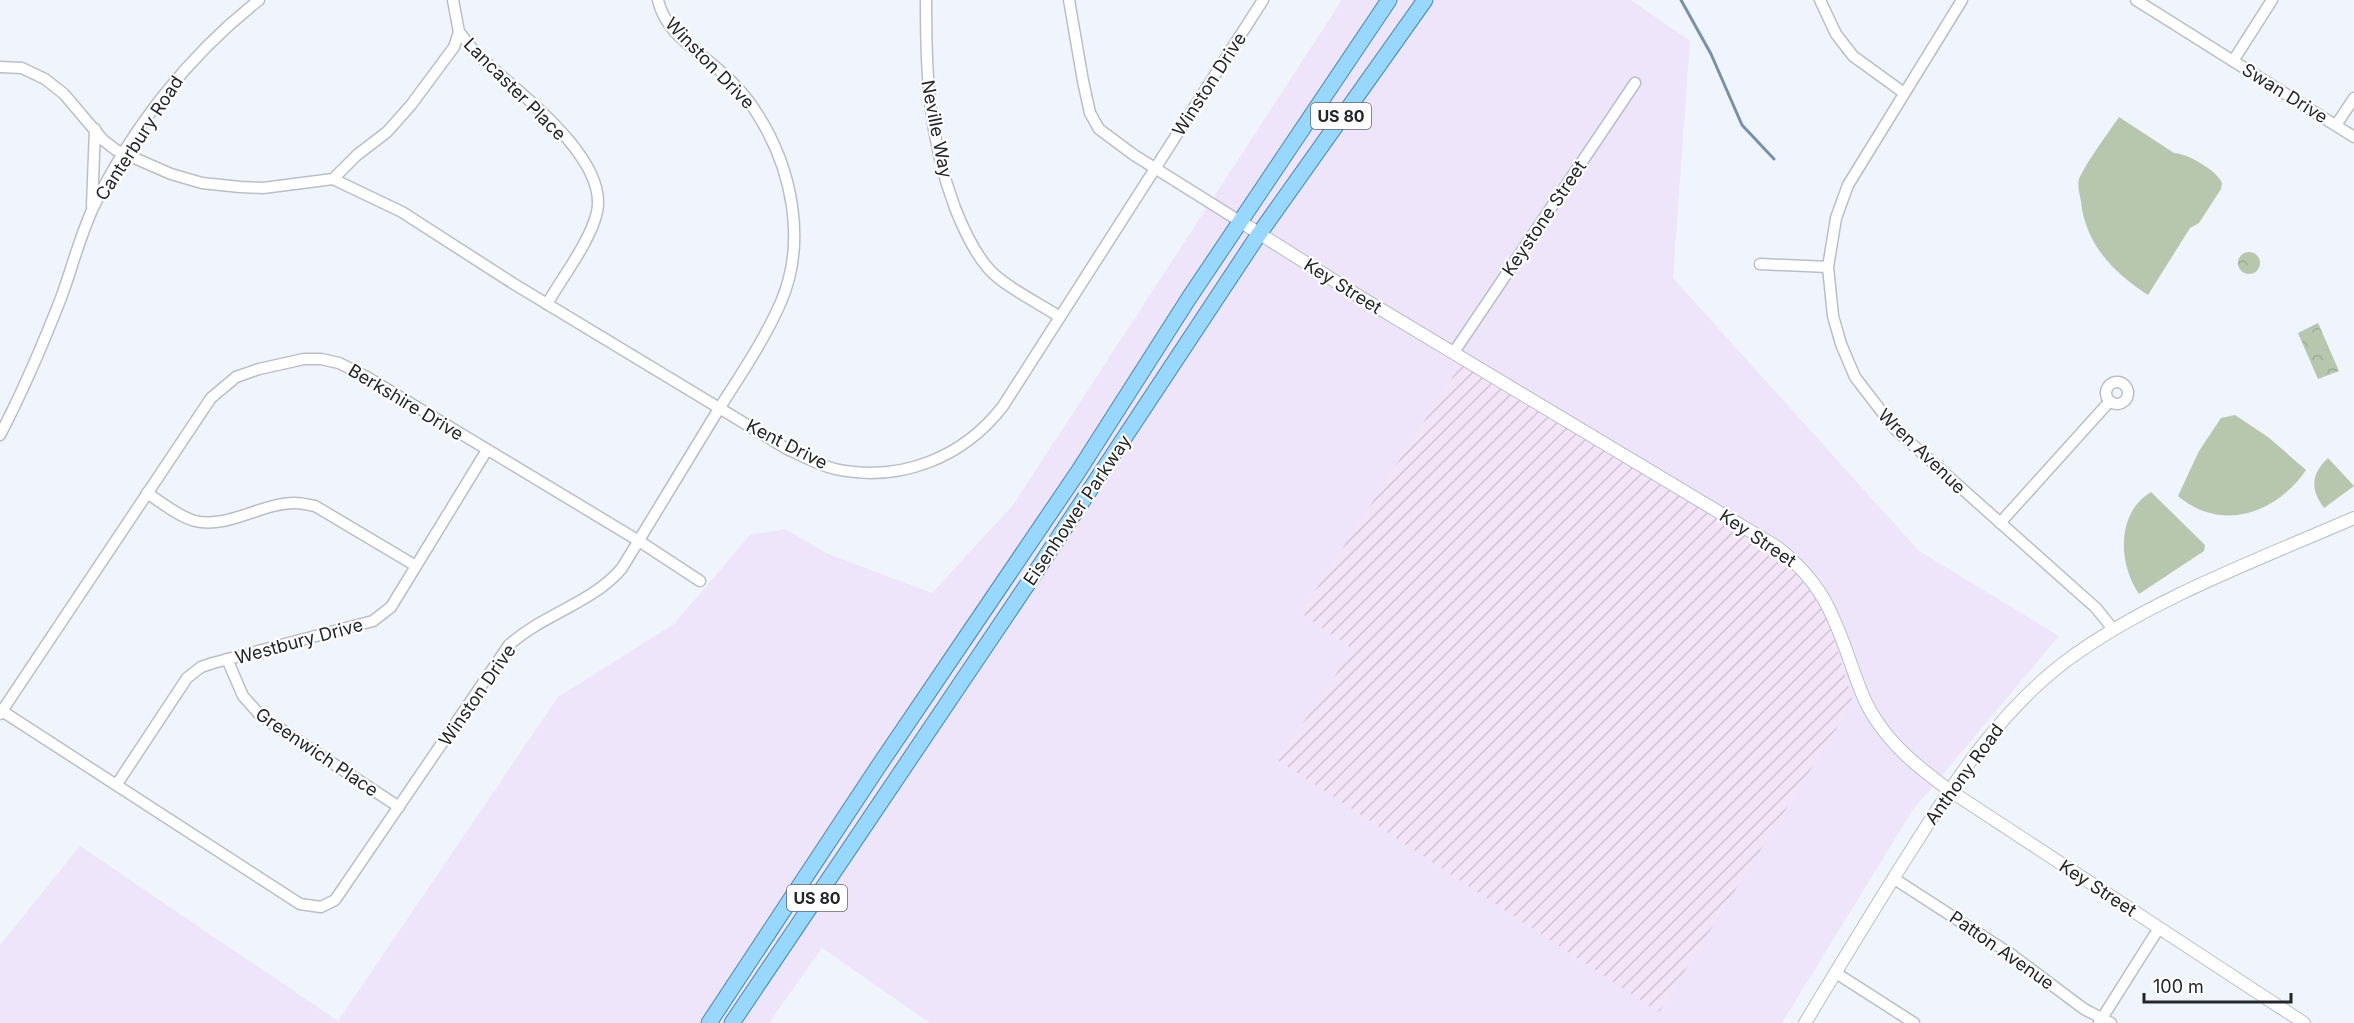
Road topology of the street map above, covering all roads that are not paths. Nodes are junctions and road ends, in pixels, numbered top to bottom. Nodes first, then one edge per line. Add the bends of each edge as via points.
1 (259, 0) edge
2 (453, 0) edge
3 (658, 0) edge
4 (926, 0) edge
5 (1069, 0) edge
6 (1263, 0) edge
7 (1389, 0) edge
8 (1425, 0) edge
9 (1820, 0) edge
10 (1962, 0) edge
11 (2136, 0) edge
12 (2272, 0) edge
13 (459, 32) junction
14 (2233, 61) junction
15 (0, 67) edge
16 (1635, 83) dead end
17 (1904, 93) junction
18 (2354, 98) edge
19 (2336, 125) junction
20 (95, 129) junction
21 (2354, 137) edge
22 (124, 154) junction
23 (1156, 168) junction
24 (333, 179) junction
25 (92, 210) junction
26 (1240, 222) junction
27 (1259, 234) junction
28 (1760, 264) dead end
29 (1828, 267) junction
30 (547, 304) junction
31 (1060, 317) junction
32 (1454, 352) junction
33 (2110, 401) dead end
34 (720, 408) junction
35 (0, 435) edge
36 (487, 450) junction
37 (147, 493) junction
38 (2354, 519) edge
39 (2000, 523) junction
40 (639, 541) junction
41 (416, 566) junction
42 (700, 581) dead end
43 (2113, 629) junction
44 (228, 659) junction
45 (1, 713) edge
46 (117, 784) junction
47 (1949, 790) junction
48 (399, 807) junction
49 (1893, 878) junction
50 (2159, 927) junction
51 (1836, 973) junction
52 (2104, 1021) edge
53 (709, 1023) edge
54 (732, 1023) edge
55 (1804, 1023) edge
56 (1914, 1023) edge
57 (2304, 1023) edge

1 - 22 street, Canterbury Road via 180,74
2 - 13 street
3 - 34 street, Winston Drive via 664,19 679,37 744,94 757,113 774,141 792,200 793,248 781,301
4 - 31 street, Neville Way via 926,70 932,121 944,176 963,229 993,273
5 - 23 street via 1090,113 1099,129
6 - 23 street, Winston Drive
7 - 26 main road, Eisenhower Parkway / US 80
8 - 27 main road, Eisenhower Parkway / US 80
9 - 17 street via 1836,34 1853,56
10 - 17 street, Wren Avenue
11 - 14 street, Swan Drive
12 - 14 street, Swan Drive
13 - 24 street via 454,47 411,105 387,132
13 - 30 street, Lancaster Place via 478,56 554,124 589,168 597,186 594,223
14 - 19 street, Swan Drive
15 - 20 street via 22,68 45,79
16 - 32 street, Keystone Street
17 - 29 street, Wren Avenue via 1848,185 1836,218
18 - 19 street, Swan Drive
19 - 21 street, Swan Drive
20 - 22 street via 103,140
20 - 25 street
22 - 24 street via 171,174 217,185 263,188
22 - 25 street, Canterbury Road
23 - 26 street
23 - 31 street, Kent Drive
24 - 30 street, Kent Drive via 402,212
25 - 35 street, Canterbury Road via 52,320
26 - 27 street, Key Street
26 - 53 main road, Eisenhower Parkway / US 80 via 1078,472
27 - 32 street, Key Street
27 - 54 main road, Eisenhower Parkway / US 80
28 - 29 street
29 - 39 street, Wren Avenue via 1833,316 1855,377 1895,429
30 - 34 street, Kent Drive
31 - 34 street, Kent Drive via 992,421 962,446 912,468 858,472 817,464
32 - 47 street, Key Street via 1733,519 1790,558 1813,580 1823,597 1869,708 1886,735 1904,755
33 - 39 street
34 - 40 street, Winston Drive
36 - 37 street, Berkshire Drive via 339,363 304,360 236,377 218,390
36 - 40 street, Berkshire Drive
36 - 41 street, Westbury Drive
37 - 41 street via 197,522 285,504 315,506
37 - 45 street, Berkshire Drive
38 - 43 street, Anthony Road via 2171,599
39 - 43 street, Wren Avenue via 2096,608
40 - 42 street, Berkshire Drive
40 - 48 street, Winston Drive via 613,579 509,645
41 - 44 street, Westbury Drive via 380,618
43 - 47 street, Anthony Road via 2066,661 2023,699 1983,742
44 - 46 street, Westbury Drive via 201,667 187,678
44 - 48 street, Greenwich Place via 243,696 261,716
45 - 46 street, Winston Drive
46 - 48 street, Winston Drive via 300,904 313,907 335,900
47 - 49 street, Anthony Road
47 - 50 street, Key Street
49 - 51 street, Anthony Road
49 - 52 street, Patton Avenue via 2012,955
50 - 52 street
50 - 57 street, Key Street
51 - 55 street, Anthony Road
51 - 56 street

